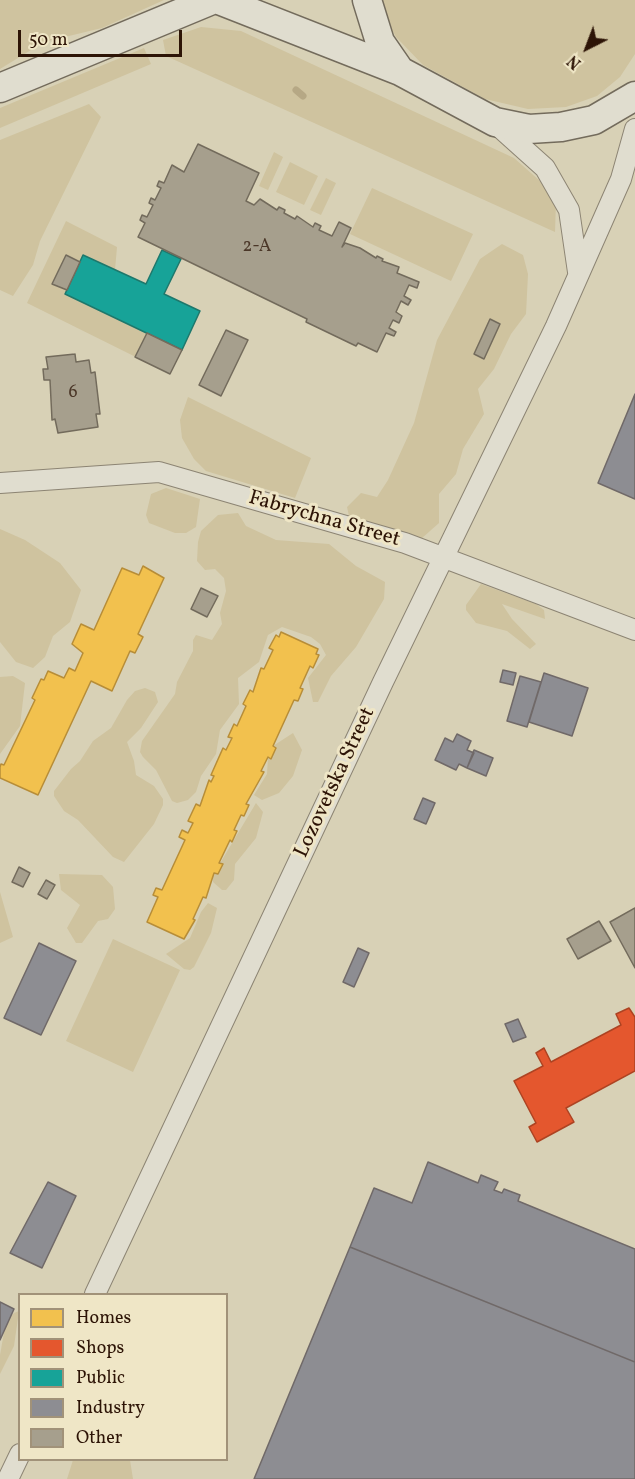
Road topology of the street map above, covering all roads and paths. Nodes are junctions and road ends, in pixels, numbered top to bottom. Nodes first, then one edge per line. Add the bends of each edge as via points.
1 (212, 0) edge
2 (219, 0) edge
3 (367, 0) edge
4 (400, 71) junction
5 (0, 88) edge
6 (635, 96) edge
7 (495, 123) junction
8 (635, 129) edge
9 (578, 272) junction
10 (0, 483) edge
11 (445, 558) junction
12 (635, 630) edge
13 (95, 1293) edge
14 (18, 1458) edge
15 (8, 1479) edge

1 - 5 street
2 - 4 street
3 - 4 street via 380,42
4 - 7 street
6 - 7 street via 594,120 561,128 529,129
7 - 9 street via 545,168 560,193 569,210
8 - 9 street, Lozovetska Street via 621,179
9 - 11 street, Lozovetska Street
10 - 11 street, Fabrychna Street via 159,472
11 - 12 street, Fabrychna Street
11 - 13 street, Lozovetska Street
14 - 15 street

